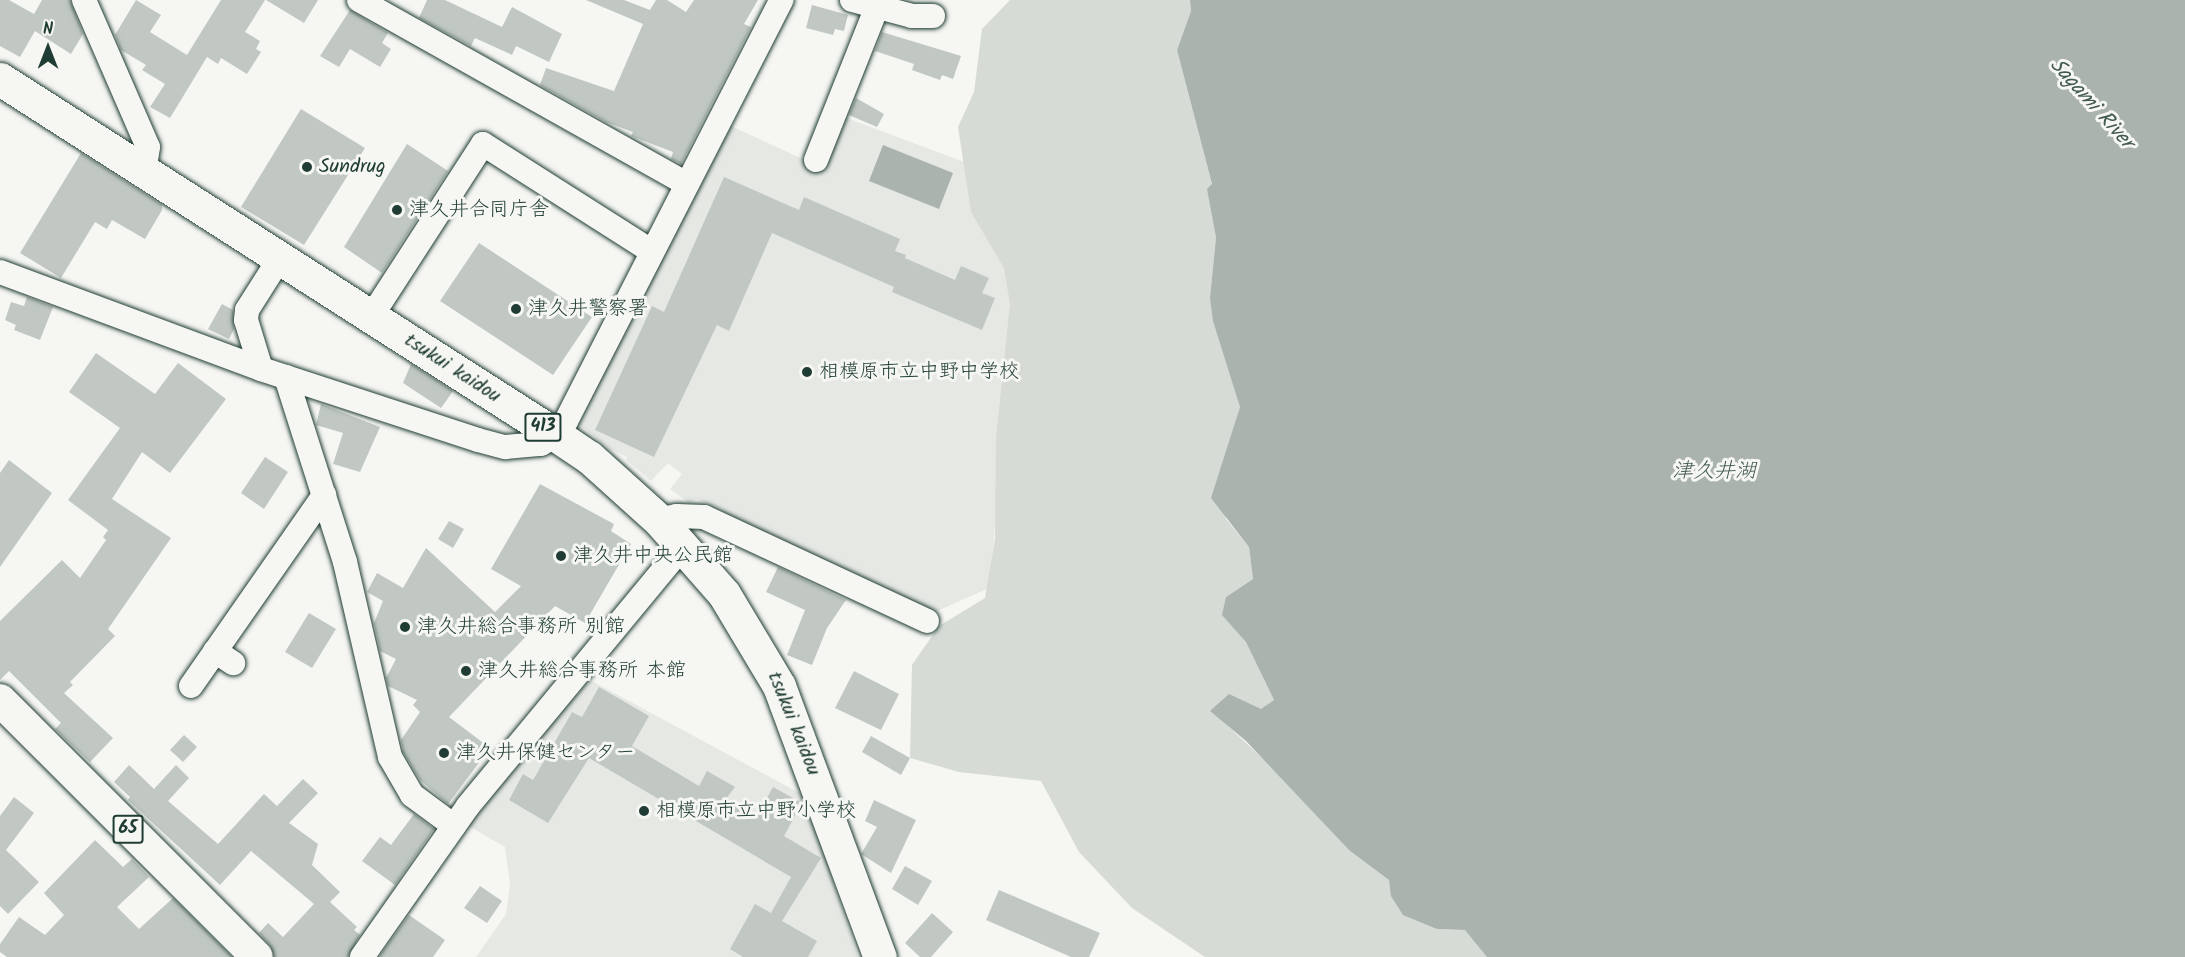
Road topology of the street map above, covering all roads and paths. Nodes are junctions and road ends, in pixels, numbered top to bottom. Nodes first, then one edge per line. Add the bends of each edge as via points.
1 (84, 0) edge
2 (359, 0) edge
3 (781, 0) edge
4 (864, 3) edge
5 (933, 16) dead end
6 (0, 79) edge
7 (816, 160) dead end
8 (144, 171) junction
9 (687, 184) junction
10 (651, 251) junction
11 (280, 258) junction
12 (2, 277) edge
13 (371, 316) junction
14 (261, 369) junction
15 (286, 377) junction
16 (556, 435) junction
17 (324, 495) junction
18 (659, 520) junction
19 (684, 545) junction
20 (927, 621) dead end
21 (191, 686) dead end
22 (0, 700) edge
23 (454, 826) junction
24 (257, 957) edge
25 (362, 957) edge
26 (880, 957) edge

1 - 8 street via 148,147
2 - 9 street
3 - 9 street
4 - 5 street via 912,16
4 - 7 street
6 - 8 highway, tsukui kaidou / 413
8 - 11 highway, tsukui kaidou / 413
9 - 10 street
10 - 13 street via 483,144
10 - 16 street
11 - 13 highway, tsukui kaidou / 413
11 - 14 street via 247,310
12 - 14 street
13 - 16 highway, tsukui kaidou / 413
14 - 15 street
15 - 16 street via 500,447 541,444
15 - 17 street
16 - 18 highway, tsukui kaidou / 413 via 589,457
17 - 21 street via 258,572 224,657
17 - 23 street via 345,562 384,740 395,771 412,795
18 - 19 highway, tsukui kaidou / 413
18 - 20 street via 704,517
19 - 23 street
19 - 26 highway, tsukui kaidou / 413 via 737,612 784,696
22 - 24 main road, 65
23 - 25 street

